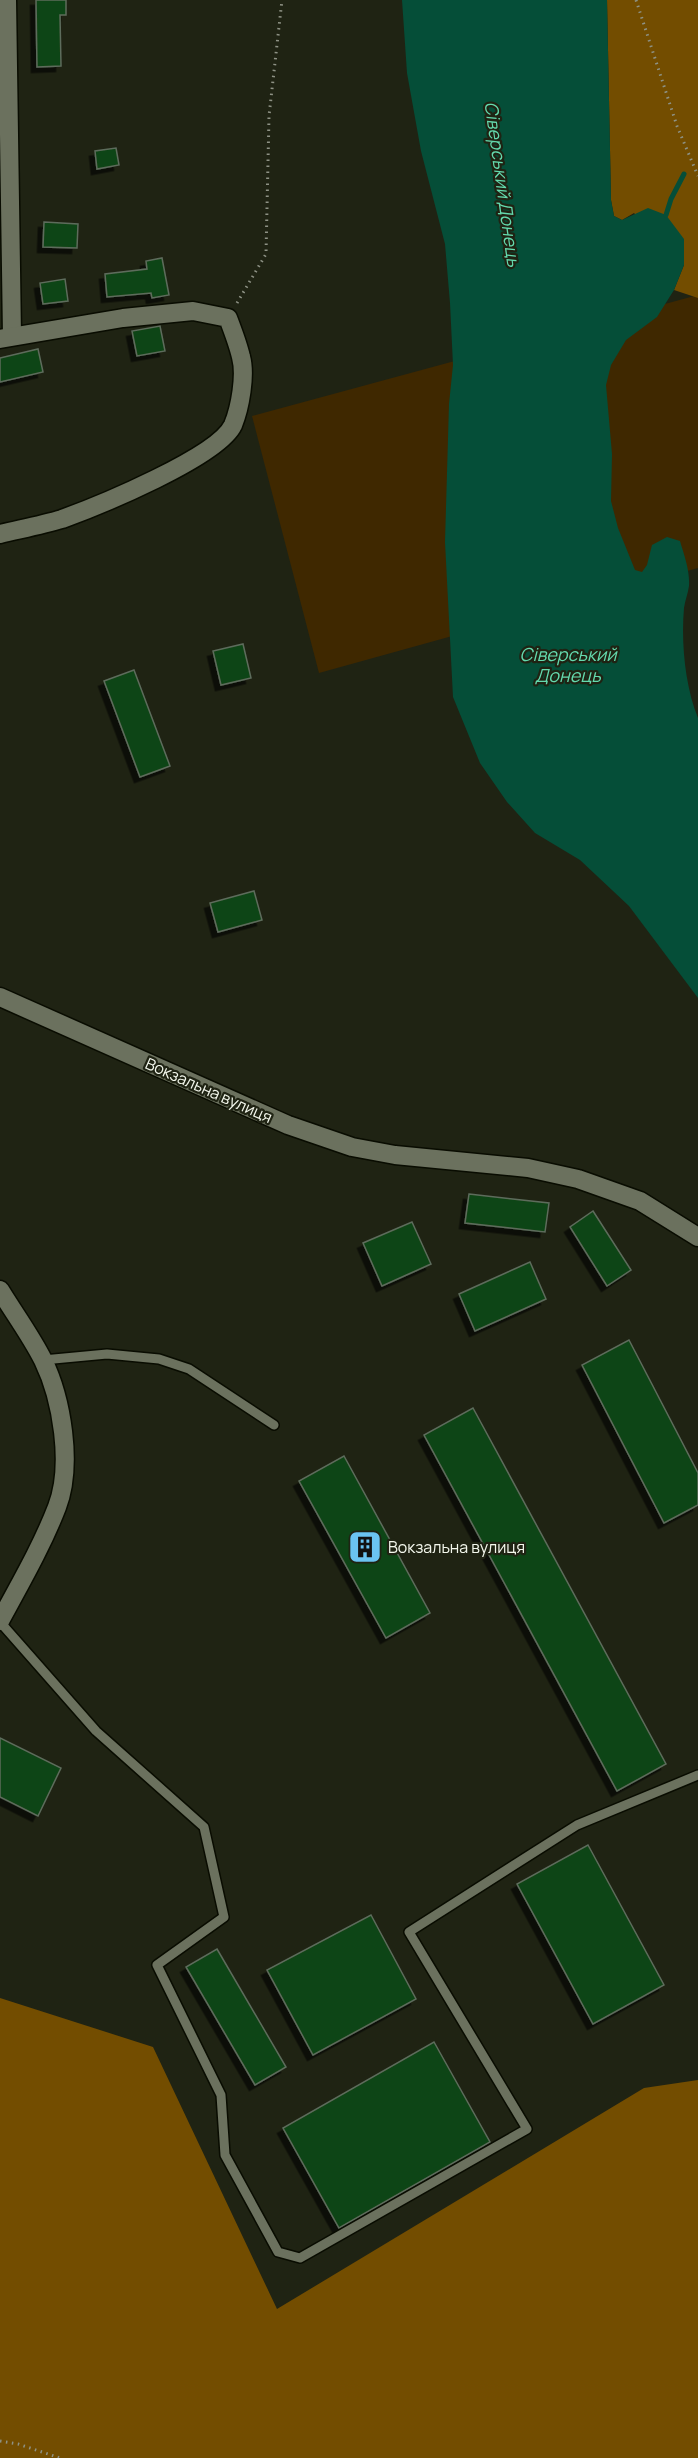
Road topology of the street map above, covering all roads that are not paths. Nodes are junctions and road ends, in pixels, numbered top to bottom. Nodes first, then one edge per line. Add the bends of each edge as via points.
1 (7, 0) edge
2 (6, 338) edge
3 (0, 534) edge
4 (0, 997) edge
5 (698, 1237) edge
6 (0, 1290) edge
7 (43, 1360) junction
8 (274, 1425) dead end
9 (0, 1622) edge
10 (698, 1775) edge

1 - 2 street
2 - 3 street via 123,318 193,311 228,318 242,359 241,400 232,426 218,444 193,460 92,508
4 - 5 street, Вокзальна вулиця via 278,1120 352,1148 528,1168 578,1179 640,1201
6 - 7 street
7 - 8 lane via 107,1354 159,1359 189,1369
7 - 9 street via 60,1411 65,1460 58,1505
9 - 10 lane via 96,1731 204,1827 224,1917 157,1965 221,2095 225,2155 278,2252 300,2258 527,2130 409,1932 578,1825

